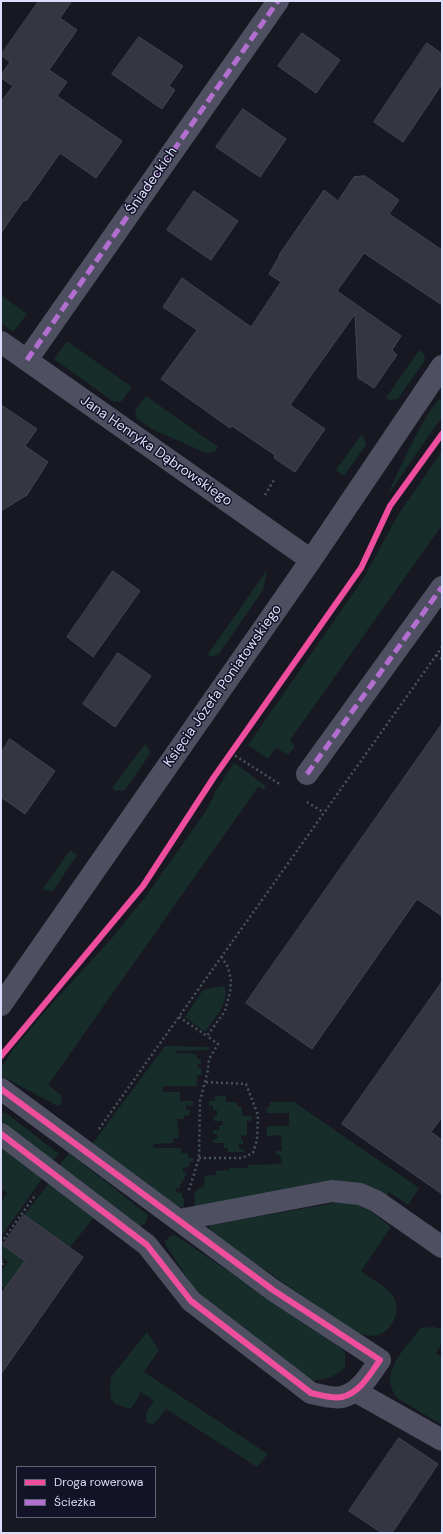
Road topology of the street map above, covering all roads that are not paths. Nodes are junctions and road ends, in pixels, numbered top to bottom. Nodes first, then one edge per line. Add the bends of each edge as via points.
1 (278, 1) edge
2 (1, 342) edge
3 (27, 360) junction
4 (442, 366) edge
5 (311, 560) junction
6 (442, 587) edge
7 (307, 774) dead end
8 (1, 1004) edge
9 (1, 1089) edge
10 (1, 1134) edge
11 (184, 1219) junction
12 (442, 1247) edge
13 (355, 1391) junction
14 (442, 1440) edge

1 - 3 street, Śniadeckich
2 - 3 street, Jana Henryka Dąbrowskiego
3 - 5 street, Jana Henryka Dąbrowskiego
4 - 5 street, Księcia Józefa Poniatowskiego
5 - 8 street, Księcia Józefa Poniatowskiego
6 - 7 street
9 - 11 street
10 - 13 street via 147,1245 191,1302 311,1393 342,1397
11 - 12 street via 332,1191 346,1192 360,1194 376,1201
11 - 13 street via 273,1290 380,1360
13 - 14 street

